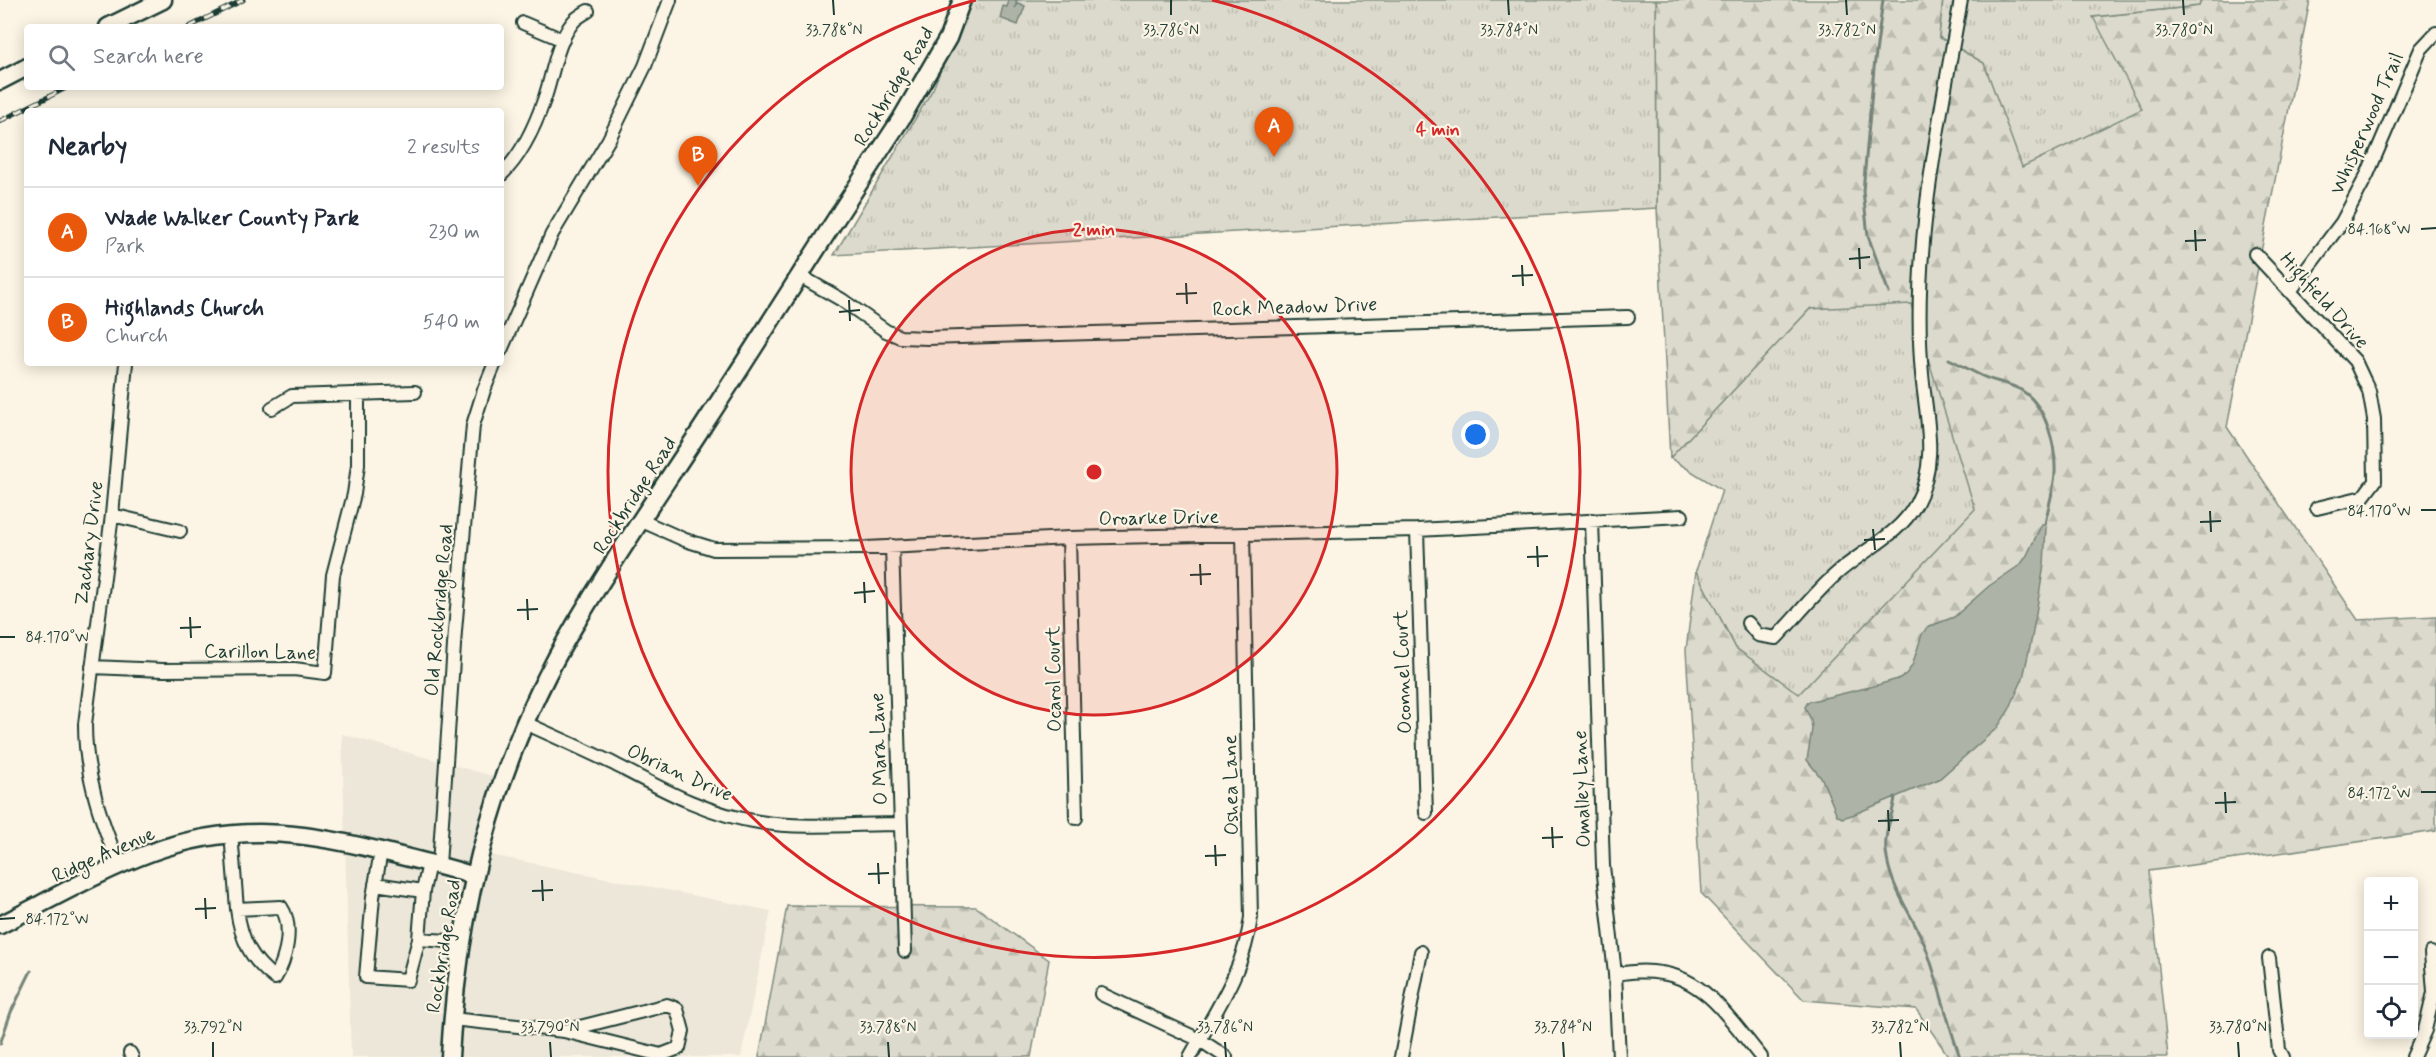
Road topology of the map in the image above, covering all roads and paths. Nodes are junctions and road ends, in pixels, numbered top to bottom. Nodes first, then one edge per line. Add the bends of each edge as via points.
1 (163, 0) edge
2 (670, 0) edge
3 (962, 0) edge
4 (1960, 0) edge
5 (588, 11) dead end
6 (523, 23) dead end
7 (114, 24) edge
8 (2436, 33) edge
9 (563, 40) junction
10 (24, 69) edge
11 (0, 81) edge
12 (504, 172) edge
13 (2255, 254) dead end
14 (800, 276) junction
15 (2291, 290) junction
16 (1628, 317) dead end
17 (504, 343) edge
18 (126, 366) edge
19 (494, 366) edge
20 (415, 392) dead end
21 (358, 394) junction
22 (272, 408) dead end
23 (2317, 508) dead end
24 (112, 515) junction
25 (1682, 516) dead end
26 (1592, 520) junction
27 (642, 521) junction
28 (1417, 530) junction
29 (180, 531) dead end
30 (1243, 534) junction
31 (1069, 538) junction
32 (892, 546) junction
33 (1748, 623) dead end
34 (92, 667) junction
35 (525, 723) junction
36 (1426, 813) dead end
37 (1076, 818) dead end
38 (900, 824) junction
39 (231, 833) junction
40 (381, 851) junction
41 (434, 864) junction
42 (119, 865) junction
43 (474, 876) junction
44 (375, 884) junction
45 (423, 891) junction
46 (237, 909) junction
47 (0, 925) edge
48 (419, 939) junction
49 (461, 942) junction
50 (905, 951) dead end
51 (1421, 952) dead end
52 (2431, 953) dead end
53 (2269, 958) dead end
54 (1615, 974) junction
55 (1101, 994) dead end
56 (452, 1018) junction
57 (564, 1031) junction
58 (1200, 1040) junction
59 (450, 1057) edge
60 (1190, 1057) edge
61 (1226, 1057) edge
62 (1401, 1057) edge
63 (1619, 1057) edge
64 (1761, 1057) edge
65 (2283, 1057) edge
66 (2413, 1057) edge

1 - 7 main road
2 - 17 street via 645,66 614,129 552,234
3 - 14 main road, Rockbridge Road via 948,38 907,109
4 - 33 street via 1933,152 1923,242 1922,373 1930,444 1923,489 1897,530 1835,574 1776,638 1758,635
5 - 9 street via 573,21
6 - 9 street
8 - 15 street, Whisperwood Trail via 2421,49 2367,175 2342,222
9 - 12 street via 532,130
10 - 11 main road
13 - 15 street, Highfield Drive
14 - 16 street, Rock Meadow Drive via 900,337
14 - 27 main road, Rockbridge Road
15 - 23 street, Highfield Drive via 2355,361 2368,391 2374,420 2375,481 2363,497
18 - 24 street, Zachary Drive
19 - 41 street, Old Rockbridge Road via 473,424
20 - 21 street
21 - 22 street via 292,396
21 - 34 street, Carillon Lane via 358,465 333,576 325,673 294,669
24 - 29 street
24 - 34 street, Zachary Drive
25 - 26 street, Oroarke Drive
26 - 28 street, Oroarke Drive
26 - 54 street, Omalley Lane via 1603,866
27 - 32 street, Oroarke Drive via 714,549
27 - 35 main road, Rockbridge Road via 575,625
28 - 30 street, Oroarke Drive
28 - 36 street, Oconnel Court
30 - 31 street, Oroarke Drive
30 - 58 street, Oshea Lane via 1251,917 1241,961
31 - 32 street, Oroarke Drive
31 - 37 street, Ocarol Court
32 - 38 street, O Mara Lane
34 - 42 street, Zachary Drive via 85,714 90,784
35 - 38 street, Obrian Drive via 728,816 783,824
35 - 43 main road, Rockbridge Road via 501,783
38 - 50 street, O Mara Lane
39 - 40 main road, Ridge Avenue via 324,837
39 - 42 main road, Ridge Avenue via 191,840
39 - 46 street
40 - 41 main road, Ridge Avenue
40 - 44 street
41 - 43 main road, Ridge Avenue
41 - 45 street, Old Rockbridge Road
42 - 47 main road, Ridge Avenue
43 - 49 main road, Rockbridge Road
44 - 45 street
44 - 48 street, Old Rockbridge Road via 366,977 408,980
45 - 48 street, Old Rockbridge Road
46 - 46 street via 239,929 254,960 275,978 282,966 286,914 281,907
48 - 49 street
49 - 56 main road, Rockbridge Road
51 - 62 street
52 - 66 street via 2434,992 2425,1030
53 - 65 street
54 - 63 street, Omalley Lane
54 - 64 street via 1649,971 1692,983 1709,996
55 - 58 street
56 - 57 street
56 - 59 main road, Rockbridge Road
57 - 57 street via 661,1055 679,1048 683,1031 677,1009 667,1005
58 - 60 street, Oshea Lane
58 - 61 street

